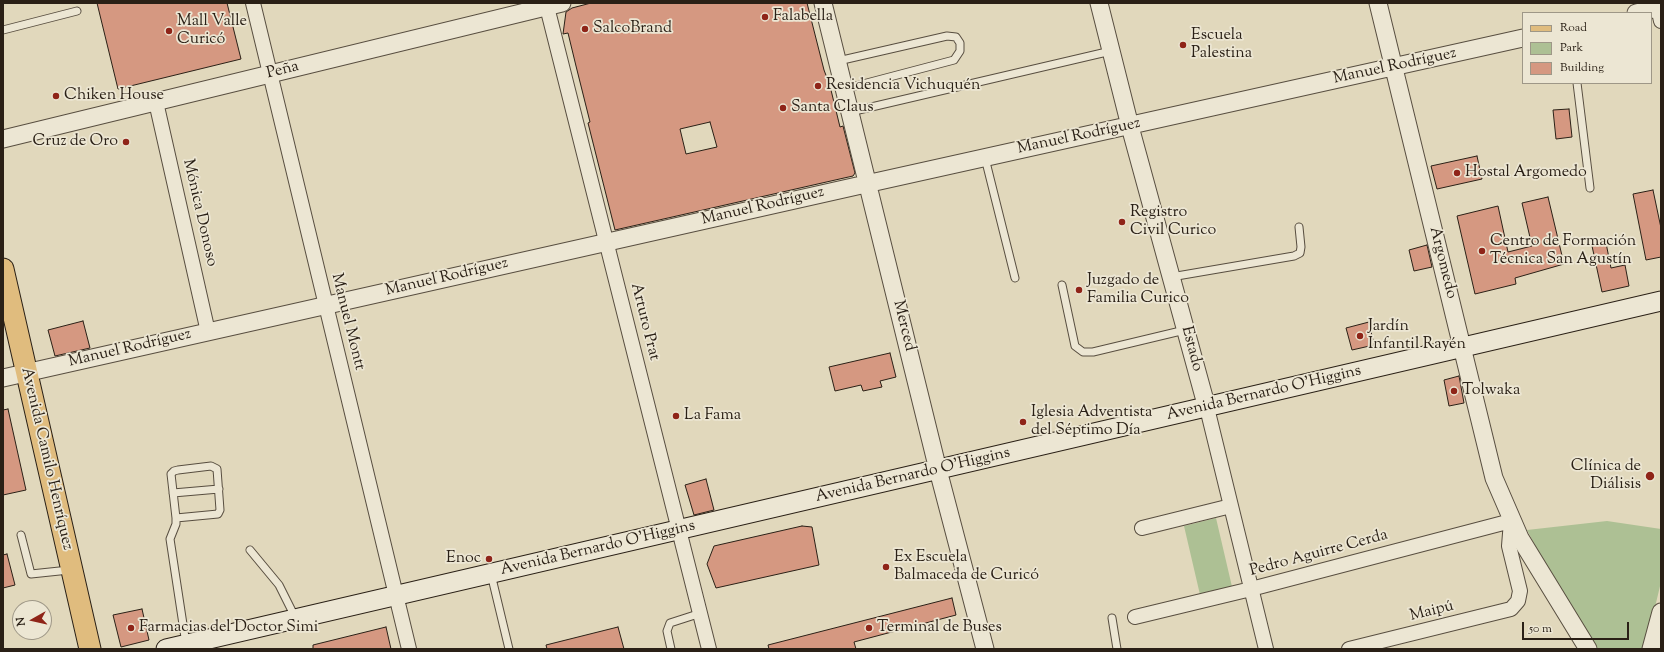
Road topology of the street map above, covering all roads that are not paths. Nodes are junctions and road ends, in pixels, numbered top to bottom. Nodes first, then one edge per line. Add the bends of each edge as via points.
1 (253, 3) edge
2 (823, 3) edge
3 (1099, 3) edge
4 (1378, 3) edge
5 (552, 4) edge
6 (1659, 10) edge
7 (77, 11) dead end
8 (1644, 12) edge
9 (3, 30) edge
10 (1522, 38) edge
11 (1111, 51) junction
12 (837, 61) junction
13 (1394, 67) junction
14 (270, 74) junction
15 (1577, 84) edge
16 (844, 89) junction
17 (156, 102) junction
18 (850, 112) junction
19 (1130, 125) junction
20 (3, 139) edge
21 (985, 157) junction
22 (867, 183) junction
23 (1590, 188) dead end
24 (1299, 227) dead end
25 (607, 242) junction
26 (3, 269) edge
27 (1171, 277) junction
28 (1015, 278) dead end
29 (1062, 285) dead end
30 (1661, 301) edge
31 (325, 305) junction
32 (1185, 330) junction
33 (208, 332) junction
34 (1463, 348) junction
35 (27, 372) junction
36 (3, 378) edge
37 (1206, 408) junction
38 (938, 470) junction
39 (219, 489) junction
40 (173, 493) junction
41 (1231, 506) junction
42 (176, 518) junction
43 (1511, 521) junction
44 (1142, 528) dead end
45 (680, 530) junction
46 (21, 535) dead end
47 (250, 550) dead end
48 (72, 569) junction
49 (491, 574) junction
50 (1251, 589) junction
51 (397, 595) junction
52 (1518, 601) joint
53 (1661, 612) edge
54 (700, 614) junction
55 (1134, 617) dead end
56 (1112, 618) dead end
57 (296, 619) junction
58 (186, 644) junction
59 (90, 649) edge
60 (166, 649) edge
61 (409, 649) edge
62 (509, 649) edge
63 (671, 649) edge
64 (709, 649) edge
65 (985, 649) edge
66 (1117, 649) edge
67 (1266, 649) edge
68 (1349, 649) edge
69 (1588, 649) edge
70 (1651, 649) edge

1 - 14 street, Manuel Montt
2 - 12 street, Merced
3 - 11 street, Estado
4 - 13 street, Argomedo
5 - 14 street, Peña
5 - 25 street, Arturo Prat
6 - 8 street
7 - 9 lane
10 - 13 street, Manuel Rodríguez
11 - 18 lane
11 - 19 street, Estado
12 - 16 street, Merced
12 - 16 lane via 947,36 956,37 960,43 960,51 954,60
13 - 19 street, Manuel Rodríguez
13 - 34 street, Argomedo
14 - 17 street, Peña
14 - 31 street, Manuel Montt
15 - 23 lane
16 - 18 street, Merced
17 - 20 street, Peña
17 - 33 street, Mónica Donoso
18 - 22 street, Merced
19 - 21 street, Manuel Rodríguez
19 - 27 street, Estado
21 - 22 street, Manuel Rodríguez
21 - 28 lane
22 - 25 street, Manuel Rodríguez
22 - 38 street, Merced
24 - 27 lane via 1302,247 1300,253 1294,256
25 - 31 street, Manuel Rodríguez
25 - 45 street, Arturo Prat
26 - 35 main road, Avenida Camilo Henríquez
27 - 32 street, Estado
29 - 32 lane via 1075,346 1083,352 1093,352
30 - 34 main road, Avenida Bernardo O'Higgins
31 - 33 street, Manuel Rodríguez
31 - 51 street, Manuel Montt
32 - 37 street, Estado
33 - 35 street, Manuel Rodríguez
34 - 37 main road, Avenida Bernardo O'Higgins
34 - 43 street, Argomedo via 1491,466
35 - 36 street, Manuel Rodríguez
35 - 48 main road, Avenida Camilo Henríquez
37 - 38 main road, Avenida Bernardo O'Higgins
37 - 41 street, Estado
38 - 45 main road, Avenida Bernardo O'Higgins
38 - 65 street, Merced
39 - 40 lane
39 - 40 lane via 217,469 211,466 174,471 171,474
39 - 42 lane via 218,514
40 - 42 lane
41 - 44 street
41 - 50 street, Estado
42 - 58 lane via 170,539
43 - 50 street, Pedro Aguirre Cerda
43 - 52 street, Argomedo via 1509,546 1520,590
43 - 69 street, Argomedo
45 - 49 main road, Avenida Bernardo O'Higgins
45 - 54 street, Arturo Prat
46 - 48 lane via 31,574
47 - 57 lane via 279,585
48 - 59 main road, Avenida Camilo Henríquez
49 - 51 main road, Avenida Bernardo O'Higgins
49 - 62 lane
50 - 55 street, Pedro Aguirre Cerda
50 - 67 street, Estado
51 - 57 main road, Avenida Bernardo O'Higgins
51 - 61 street, Manuel Montt
52 - 68 street, Maipú via 1506,611
53 - 70 street
54 - 63 lane via 670,623 667,631
54 - 64 street, Arturo Prat
56 - 66 lane
57 - 58 main road, Avenida Bernardo O'Higgins
58 - 60 main road, Avenida Bernardo O'Higgins

